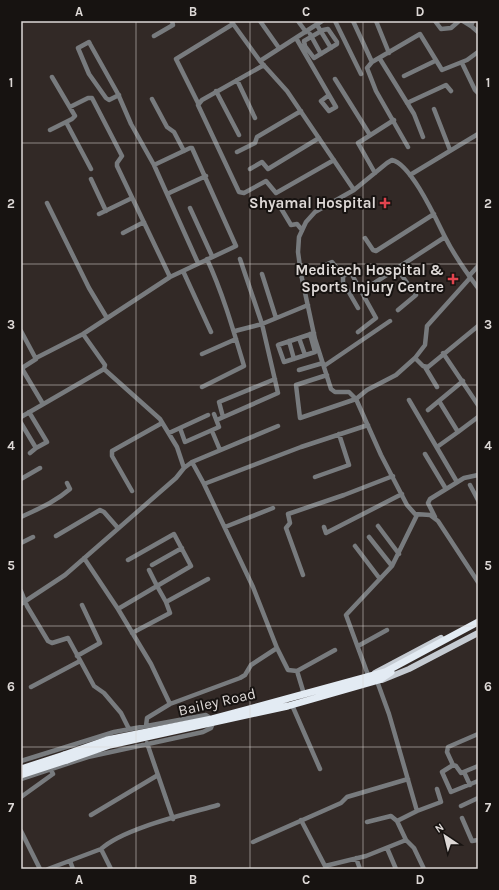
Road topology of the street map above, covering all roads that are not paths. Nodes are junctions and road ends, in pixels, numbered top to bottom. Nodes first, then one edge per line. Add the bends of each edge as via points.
1 (172, 21) edge
2 (260, 21) edge
3 (298, 21) edge
4 (322, 21) edge
5 (334, 21) edge
6 (353, 21) edge
7 (376, 21) edge
8 (435, 21) edge
9 (463, 21) edge
10 (232, 22) edge
11 (456, 22) edge
12 (472, 23) edge
13 (316, 25) junction
14 (306, 31) junction
15 (321, 31) junction
16 (478, 32) edge
17 (154, 36) dead end
18 (312, 37) junction
19 (296, 38) junction
20 (279, 48) junction
21 (331, 48) junction
22 (478, 52) edge
23 (389, 53) junction
24 (321, 54) junction
25 (380, 58) junction
26 (435, 61) junction
27 (372, 62) junction
28 (262, 63) junction
29 (462, 63) junction
30 (361, 74) dead end
31 (404, 76) dead end
32 (52, 77) dead end
33 (334, 79) dead end
34 (237, 80) junction
35 (451, 91) dead end
36 (216, 92) junction
37 (478, 93) edge
38 (119, 95) junction
39 (329, 95) dead end
40 (152, 99) dead end
41 (198, 103) junction
42 (407, 103) junction
43 (70, 108) junction
44 (434, 109) dead end
45 (301, 111) junction
46 (255, 118) dead end
47 (394, 120) junction
48 (66, 122) junction
49 (50, 130) dead end
50 (478, 134) edge
51 (239, 135) dead end
52 (370, 135) junction
53 (423, 137) dead end
54 (319, 138) junction
55 (408, 147) dead end
56 (450, 150) junction
57 (184, 151) junction
58 (238, 152) dead end
59 (334, 160) junction
60 (154, 166) junction
61 (91, 168) dead end
62 (250, 169) dead end
63 (375, 173) junction
64 (410, 175) junction
65 (206, 176) junction
66 (90, 179) dead end
67 (354, 190) junction
68 (167, 194) junction
69 (132, 198) junction
70 (47, 203) dead end
71 (280, 205) dead end
72 (190, 208) dead end
73 (106, 211) junction
74 (99, 214) dead end
75 (434, 214) junction
76 (144, 222) junction
77 (302, 230) junction
78 (123, 233) dead end
79 (445, 237) junction
80 (365, 238) dead end
81 (212, 256) junction
82 (207, 259) junction
83 (240, 259) dead end
84 (198, 263) junction
85 (478, 266) edge
86 (397, 269) junction
87 (183, 271) junction
88 (262, 274) dead end
89 (302, 276) junction
90 (343, 276) junction
91 (170, 277) junction
92 (469, 277) junction
93 (478, 288) edge
94 (362, 291) junction
95 (308, 305) junction
96 (358, 308) dead end
97 (398, 310) dead end
98 (107, 318) junction
99 (276, 318) junction
100 (390, 321) dead end
101 (262, 324) junction
102 (478, 326) edge
103 (21, 331) edge
104 (235, 331) junction
105 (211, 332) dead end
106 (358, 332) dead end
107 (83, 334) junction
108 (312, 334) junction
109 (299, 338) junction
110 (236, 339) junction
111 (289, 341) junction
112 (443, 353) junction
113 (202, 354) dead end
114 (305, 355) junction
115 (36, 358) junction
116 (415, 358) junction
117 (294, 359) junction
118 (323, 364) junction
119 (425, 367) junction
120 (22, 368) edge
121 (104, 369) junction
122 (299, 370) dead end
123 (327, 375) junction
124 (274, 379) junction
125 (463, 381) junction
126 (202, 387) dead end
127 (437, 387) dead end
128 (476, 399) edge
129 (356, 400) junction
130 (409, 400) dead end
131 (438, 402) junction
132 (43, 404) junction
133 (478, 406) edge
134 (428, 410) dead end
135 (29, 412) junction
136 (214, 414) dead end
137 (208, 415) dead end
138 (21, 417) edge
139 (478, 417) edge
140 (21, 423) edge
141 (162, 423) junction
142 (368, 425) junction
143 (278, 426) dead end
144 (180, 428) junction
145 (212, 431) junction
146 (458, 432) junction
147 (169, 433) junction
148 (339, 434) junction
149 (437, 447) junction
150 (36, 448) junction
151 (220, 450) junction
152 (30, 452) dead end
153 (425, 454) dead end
154 (192, 462) junction
155 (40, 468) dead end
156 (184, 468) junction
157 (478, 475) edge
158 (392, 476) junction
159 (316, 477) dead end
160 (21, 478) edge
161 (457, 482) junction
162 (67, 483) dead end
163 (204, 484) junction
164 (470, 485) dead end
165 (446, 489) junction
166 (132, 491) dead end
167 (402, 494) junction
168 (478, 500) edge
169 (273, 508) dead end
170 (417, 515) junction
171 (21, 517) edge
172 (435, 518) junction
173 (378, 526) dead end
174 (225, 527) junction
175 (324, 527) dead end
176 (118, 528) junction
177 (56, 536) dead end
178 (33, 537) dead end
179 (369, 537) dead end
180 (21, 543) edge
181 (354, 546) dead end
182 (182, 548) junction
183 (399, 554) junction
184 (84, 558) junction
185 (128, 560) dead end
186 (152, 565) dead end
187 (392, 566) junction
188 (149, 570) dead end
189 (303, 575) dead end
190 (208, 579) dead end
191 (380, 579) junction
192 (478, 582) edge
193 (157, 586) junction
194 (21, 591) edge
195 (166, 602) junction
196 (23, 603) edge
197 (82, 605) dead end
198 (118, 609) junction
199 (478, 619) edge
200 (478, 622) edge
201 (478, 626) edge
202 (387, 630) dead end
203 (132, 633) junction
204 (462, 633) junction
205 (478, 633) edge
206 (358, 646) junction
207 (276, 648) junction
208 (335, 650) dead end
209 (77, 656) junction
210 (80, 661) junction
211 (297, 671) junction
212 (376, 673) junction
213 (368, 675) junction
214 (378, 681) junction
215 (31, 687) dead end
216 (304, 694) junction
217 (170, 704) junction
218 (292, 705) junction
219 (213, 721) junction
220 (146, 726) junction
221 (129, 729) junction
222 (478, 734) edge
223 (147, 743) junction
224 (64, 758) junction
225 (21, 761) edge
226 (453, 765) junction
227 (478, 766) edge
228 (21, 769) edge
229 (51, 770) junction
230 (320, 770) dead end
231 (464, 772) junction
232 (21, 775) edge
233 (158, 775) junction
234 (21, 779) edge
235 (408, 779) junction
236 (478, 781) edge
237 (470, 785) junction
238 (437, 789) dead end
239 (21, 797) edge
240 (478, 798) edge
241 (218, 805) dead end
242 (461, 806) dead end
243 (417, 811) junction
244 (92, 815) dead end
245 (462, 818) dead end
246 (173, 819) junction
247 (301, 820) junction
248 (397, 820) junction
249 (366, 822) dead end
250 (21, 831) edge
251 (406, 840) junction
252 (478, 840) edge
253 (253, 842) dead end
254 (387, 848) junction
255 (101, 849) junction
256 (356, 858) junction
257 (70, 861) junction
258 (326, 867) edge
259 (40, 869) edge
260 (48, 869) edge
261 (73, 869) edge
262 (111, 869) edge
263 (360, 869) edge
264 (396, 869) edge
265 (424, 869) edge

1 - 17 street via 173,25
2 - 20 street
3 - 14 street
4 - 13 street
5 - 30 street
6 - 27 street
7 - 23 street
8 - 11 street via 441,29 451,28
9 - 12 street
10 - 28 street
10 - 41 street via 176,59
12 - 16 street
13 - 14 street
13 - 15 street
14 - 18 street
14 - 19 street
15 - 18 street
15 - 21 street
15 - 21 street via 328,29 337,42
18 - 24 street
18 - 24 street via 304,41 305,46 314,58
19 - 20 street
19 - 39 street
20 - 28 street
21 - 24 street
22 - 29 street
23 - 25 street
23 - 26 street via 420,34
25 - 27 street
25 - 42 street
26 - 29 street via 443,70
26 - 31 street
27 - 47 street via 367,69 376,91
28 - 34 street
28 - 45 street
29 - 37 street
32 - 43 street
33 - 52 street
34 - 36 street
34 - 46 street
35 - 42 street via 446,85
36 - 41 street
36 - 51 street
38 - 38 street via 89,42 78,48 89,74 106,98 109,100
38 - 60 street via 131,124
40 - 57 street
41 - 59 street via 199,110 241,193 266,181 276,193
42 - 53 street
43 - 48 street via 75,116
43 - 69 street via 92,98 122,156 117,164
44 - 56 street
45 - 54 street
45 - 58 street via 258,137 254,144
47 - 52 street
47 - 55 street
48 - 49 street
48 - 61 street
50 - 56 street
52 - 63 street via 358,144
54 - 59 street
54 - 62 street via 268,169 262,162
56 - 64 street
57 - 60 street
57 - 65 street via 192,148
59 - 67 street
60 - 68 street
63 - 64 street via 392,160 403,165
63 - 67 street
64 - 75 street
65 - 68 street
65 - 81 street via 236,246
66 - 73 street
67 - 77 street via 315,212
68 - 84 street
69 - 73 street
69 - 76 street
70 - 98 street via 89,288
71 - 77 street via 290,225 298,224
72 - 81 street
73 - 74 street
75 - 79 street
75 - 80 street via 375,252
76 - 78 street
76 - 91 street
77 - 89 street via 298,252
79 - 86 street
79 - 92 street
81 - 82 street
82 - 84 street
82 - 104 street
83 - 101 street
84 - 87 street
85 - 92 street
86 - 94 street
86 - 97 street via 416,295
87 - 91 street
87 - 105 street
88 - 99 street
89 - 90 street via 332,262
89 - 95 street
90 - 94 street via 351,273
90 - 96 street via 343,282
91 - 98 street
92 - 93 street
92 - 116 street via 427,326 426,345
94 - 106 street via 376,318
95 - 99 street
95 - 108 street
98 - 107 street
99 - 101 street
100 - 118 street
101 - 104 street
101 - 124 street
102 - 112 street
103 - 115 street
104 - 110 street
107 - 115 street
107 - 121 street via 105,365
108 - 109 street
108 - 114 street via 315,352
108 - 118 street
109 - 111 street
109 - 114 street
110 - 113 street
110 - 126 street via 244,366
111 - 117 street
111 - 117 street via 278,344 284,362
112 - 119 street via 430,366
112 - 125 street
114 - 117 street
115 - 120 street
116 - 119 street
116 - 129 street via 396,375 367,390
118 - 122 street
118 - 123 street
119 - 127 street
120 - 132 street
121 - 132 street
121 - 141 street
123 - 129 street via 332,391 349,392
123 - 129 street via 296,385 300,418
124 - 124 street via 278,393 221,418 220,402
125 - 128 street
125 - 131 street
128 - 133 street
129 - 142 street
130 - 149 street
131 - 134 street
131 - 146 street
132 - 135 street
135 - 138 street
135 - 150 street via 47,442
136 - 145 street via 219,427
137 - 144 street
139 - 146 street
140 - 150 street
141 - 147 street
141 - 166 street via 112,451 112,456
142 - 148 street
142 - 158 street
143 - 151 street
144 - 145 street via 185,442
144 - 147 street
145 - 151 street
146 - 149 street
147 - 156 street
148 - 159 street via 349,465
148 - 163 street
149 - 161 street
150 - 152 street
151 - 154 street
153 - 165 street
154 - 156 street
154 - 163 street
155 - 160 street
156 - 176 street via 176,478
157 - 161 street
158 - 167 street
158 - 189 street via 288,515 290,523 286,528
161 - 165 street
162 - 171 street via 70,489 60,497
163 - 174 street
164 - 168 street
165 - 172 street via 429,501
167 - 170 street via 407,505
167 - 175 street via 326,533
169 - 174 street
170 - 172 street via 430,515
170 - 183 street
172 - 192 street
173 - 183 street
174 - 207 street via 253,587
176 - 177 street via 100,510
176 - 184 street
178 - 180 street
179 - 187 street
181 - 191 street
182 - 185 street via 172,535
182 - 186 street
182 - 193 street via 191,566
183 - 187 street
184 - 196 street via 65,575
184 - 198 street
187 - 191 street
188 - 193 street
190 - 195 street
191 - 206 street via 346,615
193 - 195 street
193 - 198 street
194 - 196 street
195 - 203 street via 170,613
196 - 209 street via 48,641 52,643 68,638
197 - 209 street via 100,643
198 - 203 street
199 - 212 main road
200 - 204 highway
201 - 204 highway
202 - 206 street
203 - 217 street
204 - 212 highway, Bailey Road via 385,672
204 - 214 highway
205 - 214 main road via 409,670
206 - 213 street
207 - 211 street via 288,670
207 - 217 street via 251,665 240,678
208 - 211 street
209 - 210 street
210 - 215 street
210 - 221 street via 94,686 104,693 121,713
211 - 216 street
212 - 213 highway, Bailey Road
213 - 216 highway, Bailey Road
214 - 218 highway
214 - 235 street
216 - 219 highway, Bailey Road
217 - 220 street via 147,718
218 - 219 highway
218 - 230 street
219 - 220 street via 206,714
219 - 223 street via 211,728 203,732
219 - 224 highway, Bailey Road via 113,739
220 - 221 street
221 - 224 street via 88,740
222 - 226 street via 446,749
223 - 224 street via 88,757
223 - 233 street
224 - 225 street
224 - 228 highway, bridge
224 - 229 street
224 - 232 highway, bridge
226 - 231 street via 460,773
226 - 237 street via 442,772 450,791
227 - 231 street
229 - 234 street
229 - 239 street via 53,774
231 - 237 street
233 - 244 street
233 - 246 street
235 - 243 street
235 - 247 street via 347,797 342,803
236 - 237 street
238 - 243 street via 441,802
240 - 242 street
241 - 246 street
243 - 248 street
245 - 252 street via 472,840
246 - 255 street via 136,830
247 - 253 street
247 - 258 street
248 - 249 street via 392,816
248 - 251 street
250 - 259 street
251 - 254 street
251 - 265 street via 414,848
254 - 256 street
254 - 264 street
255 - 257 street
255 - 262 street
256 - 258 street
256 - 263 street
257 - 260 street
257 - 261 street

